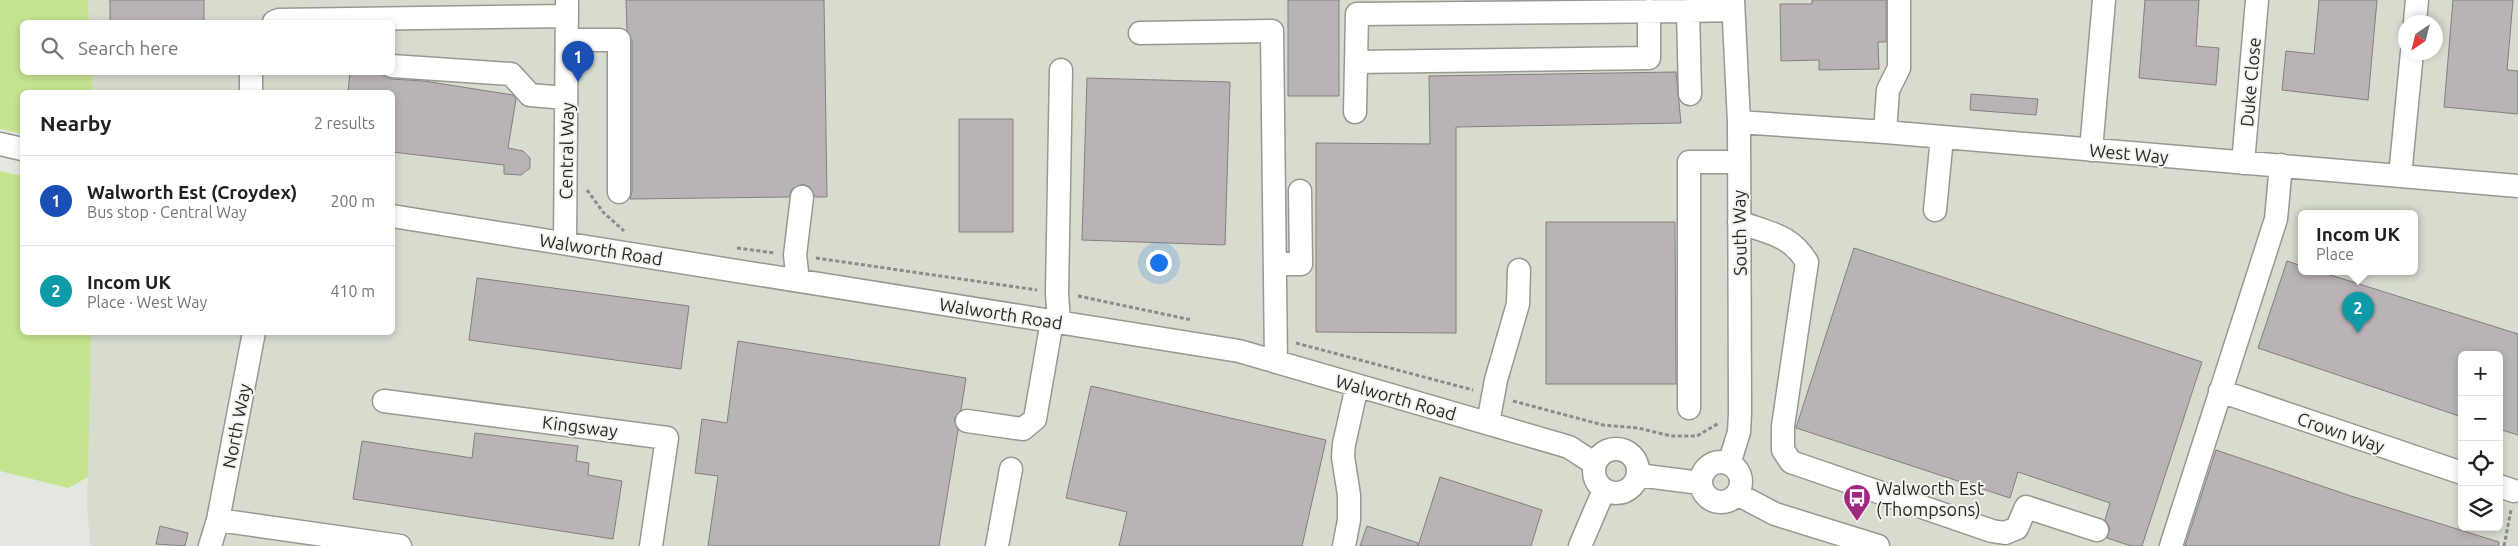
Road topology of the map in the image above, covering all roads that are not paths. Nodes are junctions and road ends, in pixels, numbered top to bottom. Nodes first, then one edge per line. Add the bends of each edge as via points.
1 (1899, 0) edge
2 (2104, 0) edge
3 (2257, 0) edge
4 (2417, 0) edge
5 (1733, 5) edge
6 (567, 8) edge
7 (1649, 11) junction
8 (1688, 11) junction
9 (2416, 15) edge
10 (279, 20) edge
11 (1140, 33) dead end
12 (567, 40) junction
13 (2412, 60) edge
14 (1356, 62) junction
15 (395, 66) edge
16 (1062, 70) dead end
17 (251, 75) edge
18 (251, 90) edge
19 (1690, 94) dead end
20 (566, 98) junction
21 (1355, 112) dead end
22 (1739, 122) junction
23 (1885, 132) junction
24 (1942, 137) junction
25 (0, 144) edge
26 (20, 149) edge
27 (2091, 150) junction
28 (1726, 162) dead end
29 (2243, 163) junction
30 (2281, 166) junction
31 (2400, 176) junction
32 (2518, 186) edge
33 (1300, 191) dead end
34 (619, 192) dead end
35 (802, 197) dead end
36 (1935, 210) dead end
37 (395, 216) edge
38 (1739, 222) junction
39 (565, 243) junction
40 (1275, 264) junction
41 (1519, 270) dead end
42 (798, 280) junction
43 (1056, 322) junction
44 (253, 335) edge
45 (1276, 362) junction
46 (1356, 386) junction
47 (2220, 391) junction
48 (384, 401) dead end
49 (1689, 408) dead end
50 (967, 421) dead end
51 (1488, 424) junction
52 (1595, 464) junction
53 (1729, 464) junction
54 (1011, 469) dead end
55 (2458, 472) edge
56 (1638, 475) junction
57 (1700, 483) junction
58 (1604, 490) junction
59 (1737, 494) junction
60 (218, 520) junction
61 (2097, 530) dead end
62 (210, 546) edge
63 (400, 546) edge
64 (651, 546) edge
65 (997, 546) edge
66 (1344, 546) edge
67 (1580, 546) edge
68 (1878, 546) edge
69 (2170, 546) edge

1 - 23 street via 1898,68 1888,90
2 - 27 street
3 - 29 street, Duke Close
4 - 9 street
5 - 8 street
5 - 22 street, South Way
6 - 10 street
6 - 12 street, Central Way
7 - 8 street
7 - 14 street via 1357,14
7 - 14 street via 1649,58
8 - 19 street
11 - 40 street via 1272,32
12 - 20 street, Central Way
12 - 34 street via 619,40
13 - 31 street via 2410,129
14 - 21 street
15 - 20 street via 511,74 530,95
16 - 43 street
17 - 18 street
20 - 39 street, Central Way
22 - 23 street, West Way
22 - 38 street, South Way
23 - 24 street, West Way
24 - 27 street, West Way
24 - 36 street
25 - 26 street
27 - 29 street, West Way
28 - 49 street via 1689,162
29 - 30 street, West Way
30 - 31 street, West Way
30 - 47 street via 2276,218
31 - 32 street, West Way
33 - 40 street via 1301,264
35 - 42 street via 795,255
37 - 39 street, Walworth Road
38 - 53 street, South Way via 1740,413 1739,432
38 - 61 street via 1789,240 1798,247 1807,262 1783,426 1783,450 1791,462 1992,531 2005,533 2017,528 2026,508
39 - 42 street, Walworth Road
40 - 45 street
41 - 51 street via 1518,304
42 - 43 street, Walworth Road
43 - 45 street, Walworth Road via 1239,351
43 - 50 street via 1035,419 1023,429
44 - 60 street, North Way
45 - 46 street, Walworth Road
46 - 51 street, Walworth Road
46 - 66 street via 1343,457 1349,495
47 - 55 street, Crown Way
47 - 69 street
48 - 64 street, Kingsway via 667,438
51 - 52 street, Walworth Road via 1568,447
52 - 56 street via 1604,453 1618,449 1635,461
52 - 58 street via 1595,479
53 - 57 street via 1710,465
53 - 59 street via 1741,480
54 - 65 street
56 - 57 street
56 - 58 street via 1625,492
57 - 59 street via 1706,496 1719,502 1726,502
58 - 67 street
59 - 68 street via 1775,514
60 - 62 street, North Way
60 - 63 street

